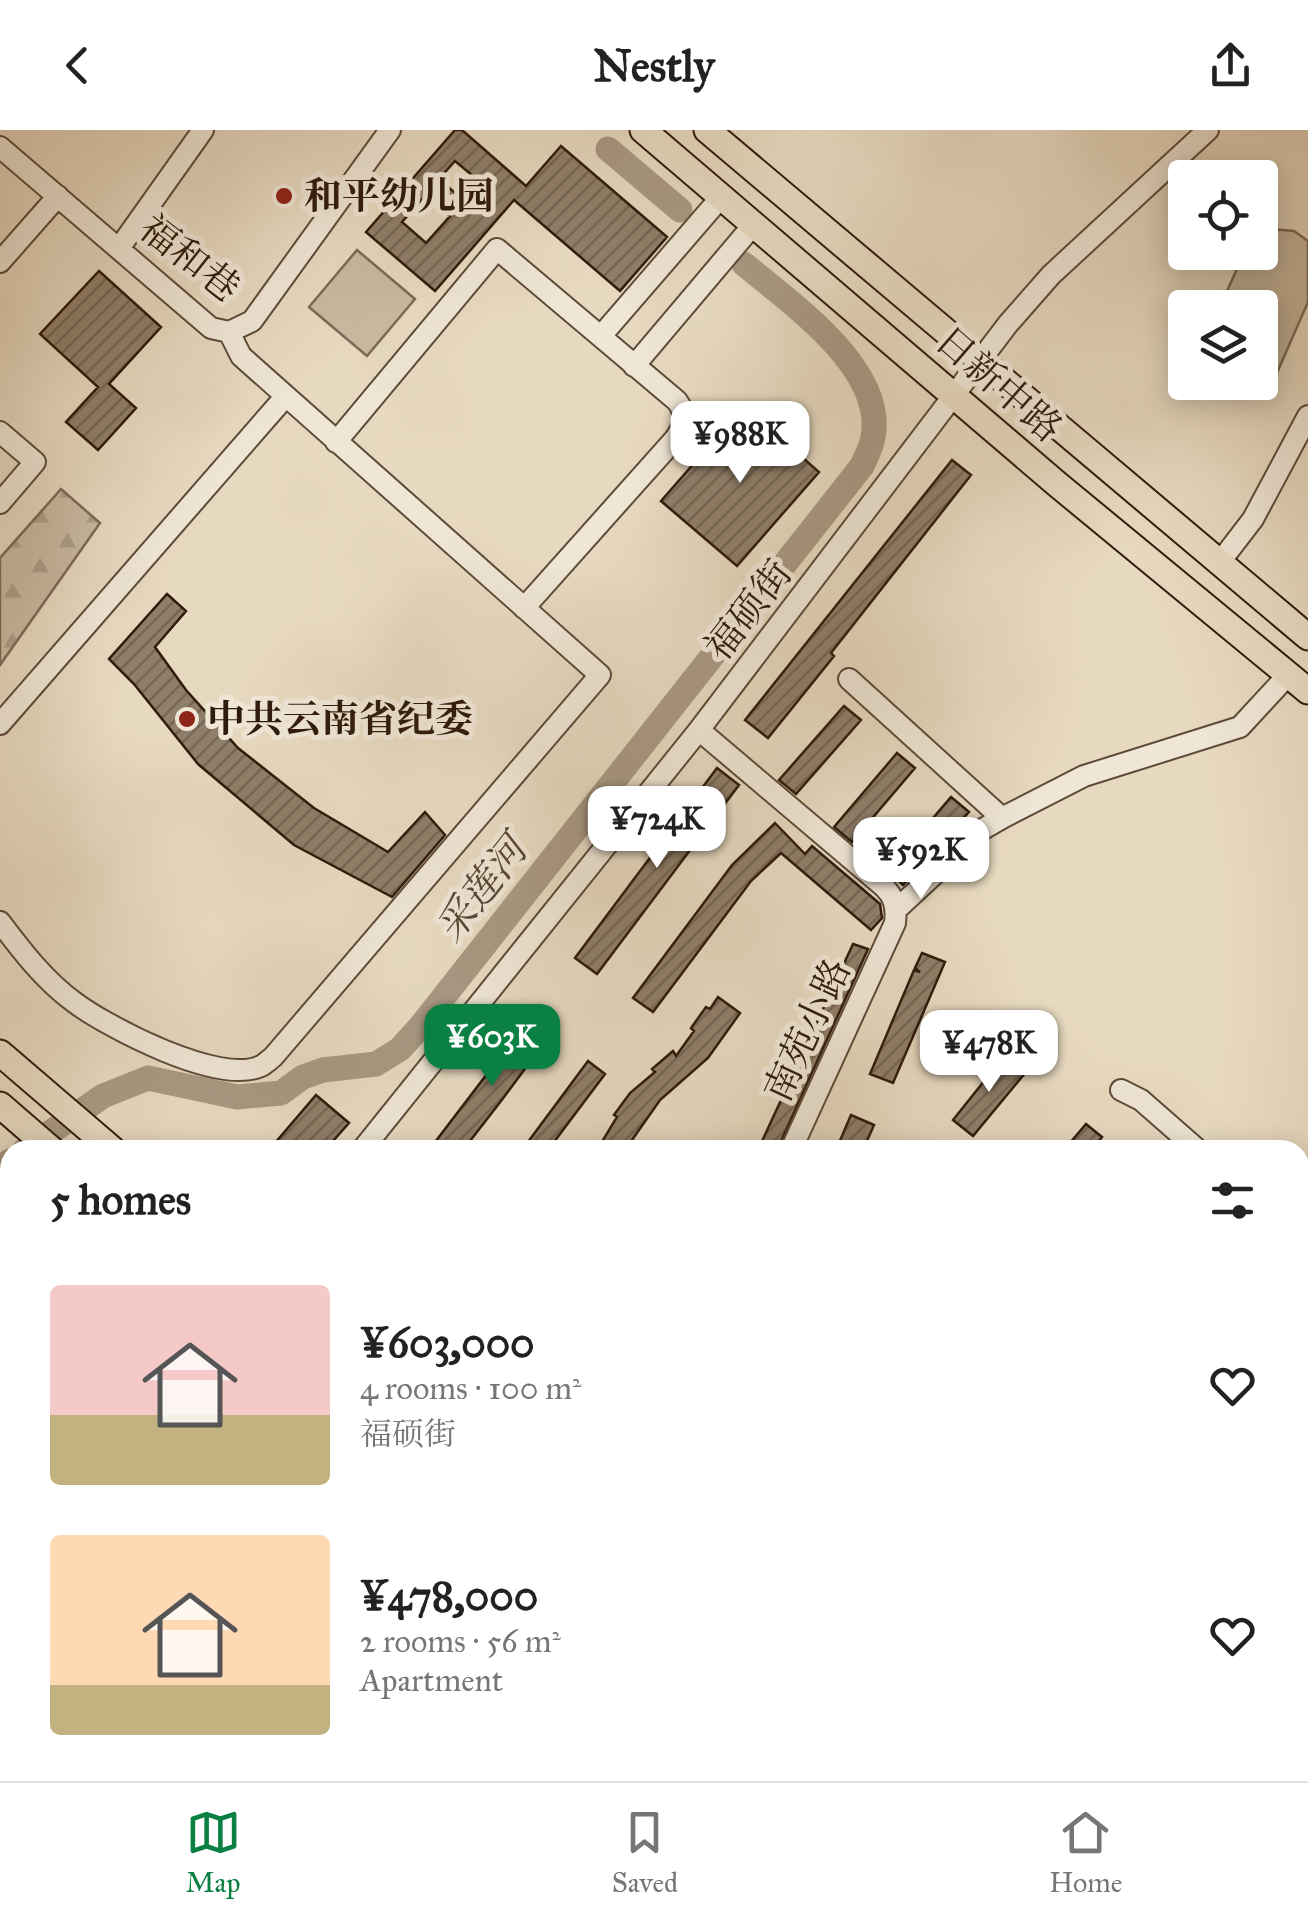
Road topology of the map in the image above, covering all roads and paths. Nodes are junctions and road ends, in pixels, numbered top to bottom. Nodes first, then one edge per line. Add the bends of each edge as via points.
1 (202, 130) edge
2 (390, 130) edge
3 (643, 130) edge
4 (707, 130) edge
5 (1208, 130) edge
6 (0, 147) edge
7 (58, 196) junction
8 (722, 196) junction
9 (754, 224) junction
10 (120, 247) junction
11 (0, 262) edge
12 (229, 332) junction
13 (601, 336) junction
14 (981, 359) junction
15 (634, 366) junction
16 (956, 395) junction
17 (286, 397) junction
18 (1308, 416) edge
19 (0, 432) edge
20 (336, 442) junction
21 (0, 503) edge
22 (1220, 562) junction
23 (524, 608) junction
24 (1308, 637) edge
25 (850, 679) dead end
26 (1298, 683) edge
27 (0, 724) edge
28 (700, 730) junction
29 (1002, 818) junction
30 (897, 909) junction
31 (0, 922) edge
32 (0, 1054) edge
33 (1121, 1090) dead end
34 (0, 1104) edge
35 (41, 1140) edge
36 (101, 1140) edge
37 (370, 1140) edge
38 (795, 1140) edge
39 (1187, 1140) edge

1 - 10 street
2 - 12 street, 福和巷 via 252,321
3 - 8 main road, 日新中路
4 - 14 main road, 日新中路
5 - 14 street, 福硕街 via 1051,274
6 - 7 street, 福和巷
7 - 10 street, 福和巷
7 - 11 street
8 - 9 main road, 日新中路
8 - 13 street
9 - 15 street
9 - 16 main road, 日新中路
10 - 12 street, 福和巷 via 210,328
12 - 17 street via 241,356
13 - 15 street
13 - 20 street via 497,249
14 - 16 street, 福硕街
14 - 22 main road, 日新中路
15 - 23 street via 677,402 683,428
16 - 26 main road, 日新中路
16 - 28 street, 福硕街
17 - 20 street
17 - 27 street
18 - 22 street via 1253,520
19 - 21 street via 35,462
20 - 23 street
22 - 24 main road, 日新中路
23 - 31 street via 600,675 259,1068 194,1063 138,1040 71,1000
25 - 29 street
26 - 29 street via 1240,727 1084,776
28 - 30 street via 892,894
28 - 37 street, 福硕街
29 - 30 street
30 - 38 street, 南苑小路
32 - 36 main road
33 - 39 street
34 - 35 main road

